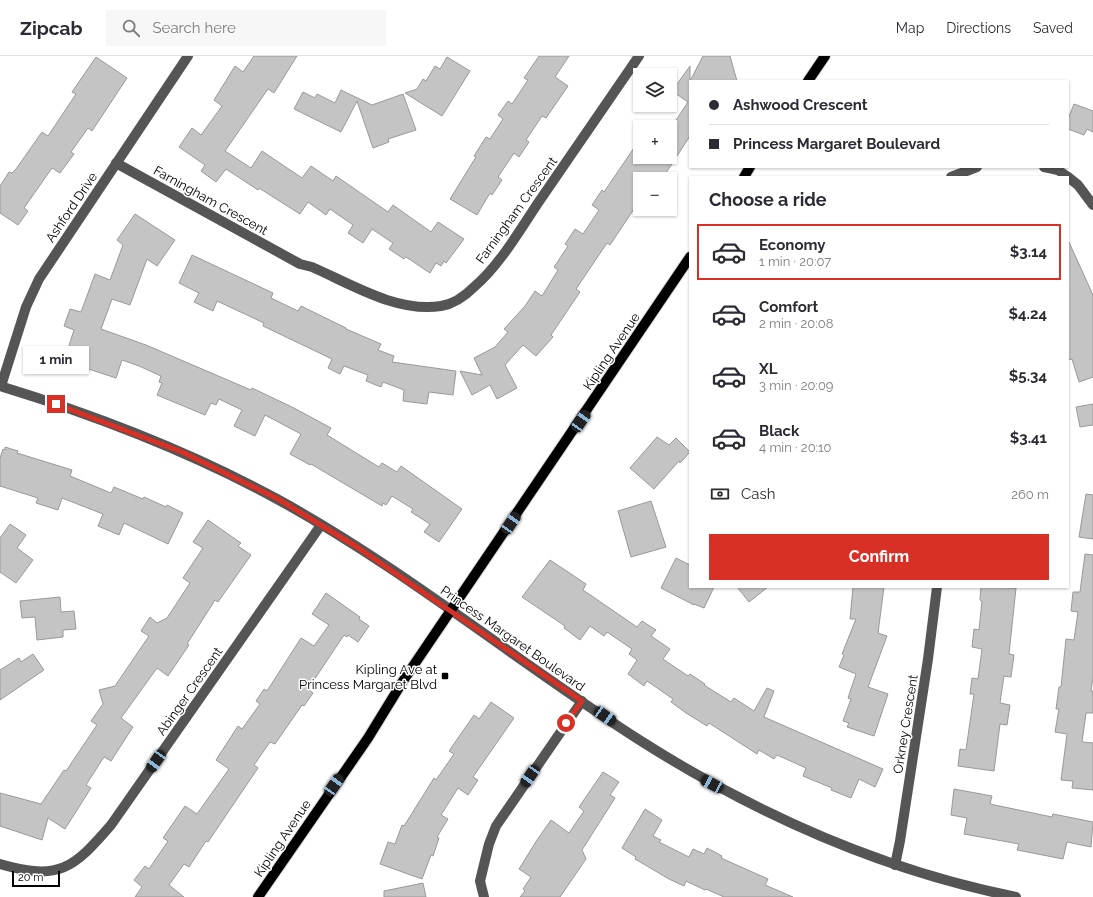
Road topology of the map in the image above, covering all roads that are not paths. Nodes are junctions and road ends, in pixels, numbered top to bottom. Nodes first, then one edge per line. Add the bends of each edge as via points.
1 (188, 56) edge
2 (639, 56) edge
3 (825, 56) edge
4 (809, 80) edge
5 (116, 164) junction
6 (974, 168) edge
7 (1049, 168) edge
8 (954, 176) edge
9 (1067, 176) edge
10 (1069, 178) edge
11 (1093, 205) edge
12 (689, 258) edge
13 (1, 386) edge
14 (321, 525) junction
15 (937, 588) edge
16 (452, 611) junction
17 (582, 701) junction
18 (0, 864) edge
19 (895, 865) junction
20 (258, 897) edge
21 (484, 897) edge
22 (1016, 897) edge

1 - 5 street, Ashford Drive
2 - 5 street, Farningham Crescent via 504,253 475,287 456,301 441,306 404,304 300,264
3 - 4 main road
5 - 13 street, Ashford Drive via 39,279 26,307
6 - 8 street
7 - 9 street
10 - 11 street
12 - 16 main road, Kipling Avenue
13 - 14 street, Princess Margaret Boulevard via 93,417 182,452 278,499
14 - 16 street, Princess Margaret Boulevard
14 - 18 street, Abinger Crescent via 111,825 87,853 66,867 45,872
15 - 19 street, Orkney Crescent
16 - 17 street, Princess Margaret Boulevard
16 - 20 main road, Kipling Avenue
17 - 19 street, Princess Margaret Boulevard via 639,740 754,806 811,833
17 - 21 street via 496,826 480,881
19 - 22 street, Princess Margaret Boulevard via 969,888

